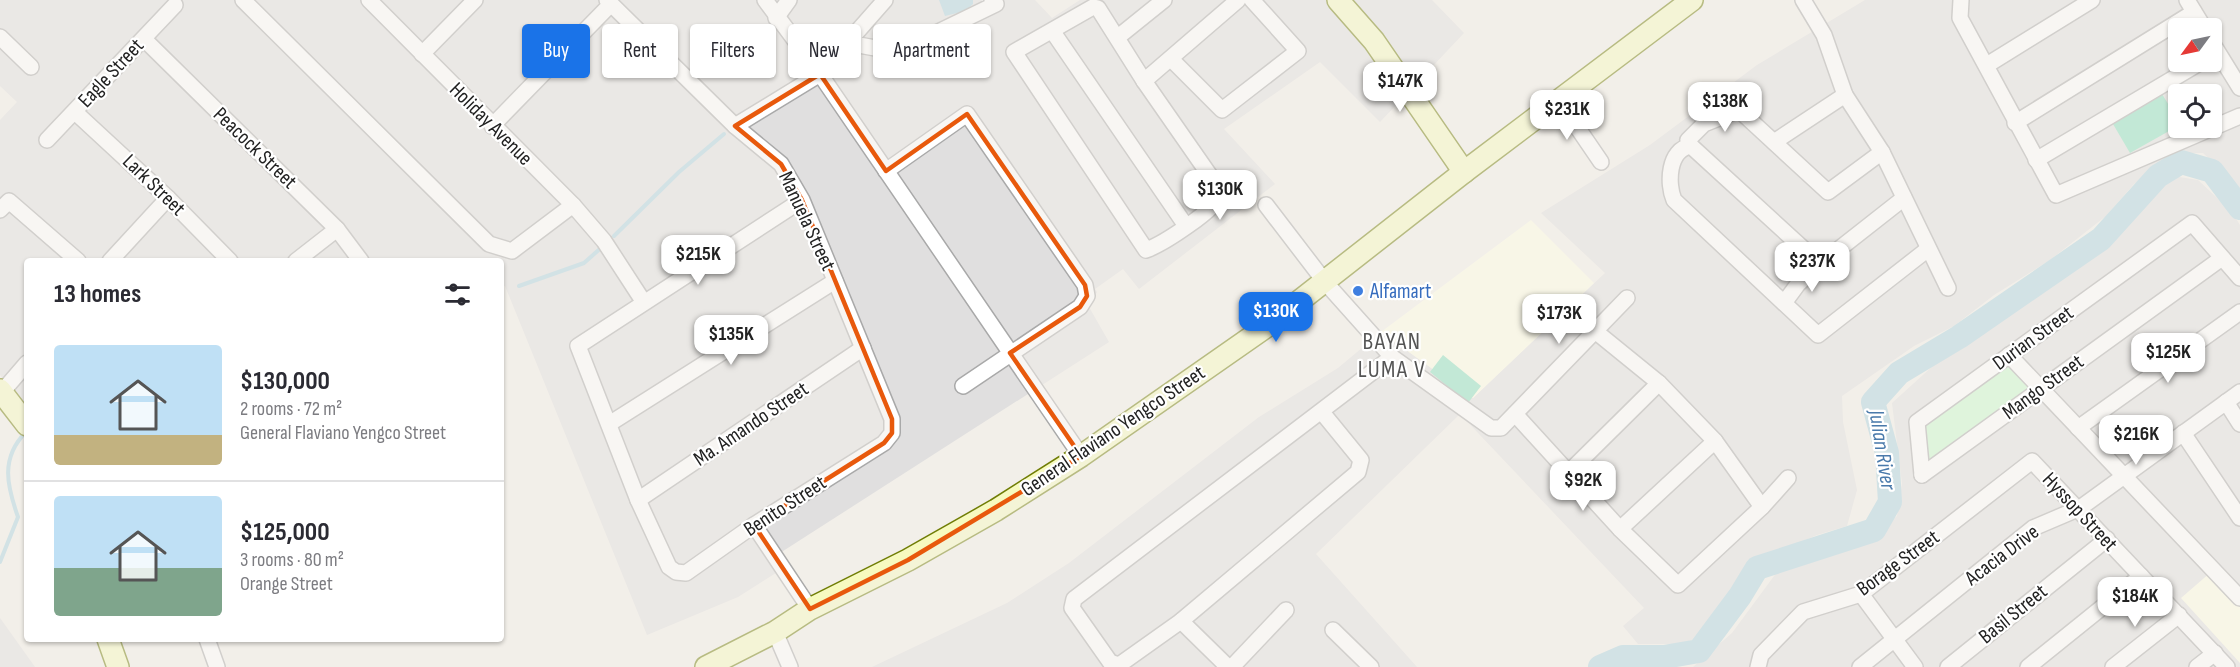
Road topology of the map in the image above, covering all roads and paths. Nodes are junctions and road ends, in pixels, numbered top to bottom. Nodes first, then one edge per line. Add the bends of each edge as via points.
1 (243, 0) edge
2 (369, 0) edge
3 (475, 0) edge
4 (765, 0) edge
5 (789, 0) edge
6 (885, 0) edge
7 (992, 0) edge
8 (1164, 0) edge
9 (1238, 0) edge
10 (1252, 0) edge
11 (1338, 0) edge
12 (1692, 0) edge
13 (1803, 0) edge
14 (2092, 0) edge
15 (609, 2) edge
16 (1965, 2) edge
17 (175, 5) dead end
18 (2191, 6) edge
19 (776, 18) junction
20 (861, 28) edge
21 (1053, 32) junction
22 (788, 33) edge
23 (0, 37) edge
24 (1118, 38) junction
25 (144, 39) junction
26 (861, 45) edge
27 (422, 54) junction
28 (1171, 59) junction
29 (2222, 62) edge
30 (1987, 65) junction
31 (31, 67) dead end
32 (2184, 72) edge
33 (813, 78) edge
34 (823, 78) edge
35 (1143, 81) junction
36 (2240, 88) edge
37 (1845, 95) junction
38 (1560, 102) junction
39 (75, 112) junction
40 (2240, 116) edge
41 (2015, 123) junction
42 (492, 126) junction
43 (735, 126) junction
44 (47, 140) dead end
45 (1774, 142) junction
46 (1691, 146) junction
47 (1882, 152) junction
48 (2036, 160) junction
49 (1601, 162) dead end
50 (886, 171) junction
51 (1464, 172) junction
52 (168, 198) junction
53 (1904, 198) junction
54 (802, 200) junction
55 (573, 205) junction
56 (1266, 205) dead end
57 (4, 206) edge
58 (1186, 226) junction
59 (337, 229) junction
60 (1928, 249) junction
61 (74, 258) edge
62 (113, 258) edge
63 (227, 258) edge
64 (300, 258) edge
65 (359, 258) edge
66 (2222, 258) junction
67 (1820, 264) junction
68 (2240, 278) edge
69 (835, 281) junction
70 (1325, 282) junction
71 (1948, 288) dead end
72 (1627, 298) dead end
73 (643, 301) junction
74 (1784, 303) junction
75 (2240, 312) edge
76 (1595, 331) junction
77 (863, 348) junction
78 (1010, 353) junction
79 (2008, 355) junction
80 (1392, 357) junction
81 (24, 366) edge
82 (1659, 383) junction
83 (963, 386) dead end
84 (2041, 389) junction
85 (1, 391) edge
86 (2240, 392) edge
87 (2226, 402) junction
88 (1322, 411) junction
89 (1515, 414) junction
90 (24, 421) edge
91 (609, 424) junction
92 (2240, 424) edge
93 (2078, 428) junction
94 (892, 433) joint
95 (2183, 433) junction
96 (1715, 441) junction
97 (1081, 456) junction
98 (2032, 461) joint
99 (1569, 472) junction
100 (1922, 475) joint
101 (2123, 476) junction
102 (1788, 478) dead end
103 (638, 500) junction
104 (1761, 507) junction
105 (2080, 508) junction
106 (2240, 518) edge
107 (754, 525) junction
108 (1620, 529) junction
109 (2107, 539) junction
110 (2141, 576) junction
111 (1861, 594) junction
112 (2240, 598) edge
113 (810, 609) junction
114 (1287, 610) dead end
115 (2179, 615) junction
116 (1181, 621) junction
117 (1333, 630) dead end
118 (775, 632) junction
119 (1896, 639) junction
120 (109, 642) edge
121 (208, 642) edge
122 (2214, 653) junction
123 (1759, 661) edge
124 (118, 667) edge
125 (217, 667) edge
126 (706, 667) edge
127 (790, 667) edge
128 (1230, 667) edge
129 (1371, 667) edge
130 (1860, 667) edge
131 (1915, 667) edge
132 (1948, 667) edge
133 (2028, 667) edge
134 (2113, 667) edge
135 (2197, 667) edge
136 (2227, 667) edge

1 - 55 street via 489,244 512,251
2 - 27 street, Holiday Avenue
3 - 27 street
4 - 19 street
5 - 19 street
6 - 20 street
7 - 26 street via 996,4 897,52
8 - 24 street
9 - 28 street
10 - 28 street via 1298,51 1222,110
11 - 51 main road via 1374,41
12 - 38 main road, General Flaviano Yengco Street
13 - 37 street via 1824,35
14 - 30 street
15 - 42 street
15 - 43 street, Manuela Street
16 - 30 street via 1960,18
17 - 25 street, Eagle Street
18 - 41 street
19 - 22 street
21 - 24 street via 1093,7 1098,8
21 - 58 street
21 - 58 street via 1014,52 1140,243 1146,250
23 - 31 street
24 - 35 street
25 - 39 street, Eagle Street
25 - 59 street, Peacock Street
27 - 42 street, Holiday Avenue
28 - 35 street
29 - 36 street
30 - 41 street
32 - 48 street
33 - 43 street
34 - 50 street
35 - 58 street via 1222,193 1220,201
37 - 45 street
37 - 47 street
38 - 49 street
38 - 51 main road, General Flaviano Yengco Street
39 - 44 street, Eagle Street
39 - 52 street, Lark Street
40 - 48 street via 2056,195
41 - 48 street
42 - 55 street, Holiday Avenue
43 - 54 street, Manuela Street via 781,164
45 - 46 street via 1739,110 1704,124 1688,140
45 - 47 street via 1828,192
46 - 67 street
46 - 74 street via 1679,152 1669,174 1674,200
47 - 53 street
50 - 78 street
50 - 78 street via 967,114 1085,285 1087,296 1080,307
51 - 70 main road, General Flaviano Yengco Street
52 - 62 street
52 - 63 street, Lark Street
53 - 60 street
53 - 67 street
54 - 69 street, Manuela Street
54 - 73 street
55 - 73 street, Holiday Avenue via 604,241
56 - 70 street
57 - 61 street
59 - 64 street
59 - 65 street, Peacock Street
60 - 71 street
60 - 74 street via 1818,335
66 - 68 street
66 - 79 street, Durian Street via 2192,224
66 - 84 street, Mango Street
67 - 74 street
69 - 77 street, Manuela Street
69 - 91 street
70 - 80 street
70 - 97 main road, General Flaviano Yengco Street
72 - 76 street
73 - 91 street via 578,346
75 - 93 street
76 - 82 street
76 - 89 street
77 - 94 street, Manuela Street via 892,419
77 - 103 street, Ma. Amando Street
78 - 83 street
78 - 97 street
79 - 84 street
79 - 100 street, Durian Street via 1917,422
80 - 88 street
80 - 89 street via 1491,428 1501,428
81 - 85 street
82 - 96 street
82 - 99 street
84 - 93 street
84 - 100 street, Mango Street
85 - 90 main road
86 - 87 street, Acacia Drive
87 - 92 street
87 - 95 street, Acacia Drive
88 - 116 street via 1360,459 1358,472
88 - 116 street via 1071,604 1114,665
89 - 99 street
91 - 103 street
93 - 101 street
94 - 107 street, Benito Street via 884,443
95 - 101 street, Acacia Drive
95 - 106 street
96 - 104 street
96 - 108 street
97 - 113 main road, General Flaviano Yengco Street via 927,549
98 - 105 street, Hyssop Street
98 - 111 street, Borage Street
99 - 108 street
101 - 105 street, Acacia Drive
101 - 112 street
102 - 104 street
103 - 107 street, Benito Street via 669,567 676,572 686,573
104 - 108 street via 1678,585
105 - 109 street, Hyssop Street
105 - 119 street, Acacia Drive via 2033,528
107 - 113 street
109 - 110 street, Hyssop Street
109 - 132 street, Basil Street
110 - 115 street, Hyssop Street
110 - 133 street
111 - 119 street
111 - 123 street, Borage Street via 1803,612
113 - 118 main road, General Flaviano Yengco Street
114 - 128 street
115 - 122 street, Hyssop Street
115 - 134 street
116 - 128 street
117 - 129 street
118 - 126 main road, General Flaviano Yengco Street
118 - 127 street
119 - 130 street, Acacia Drive
119 - 131 street
120 - 124 main road
121 - 125 street
122 - 135 street
122 - 136 street, Hyssop Street

